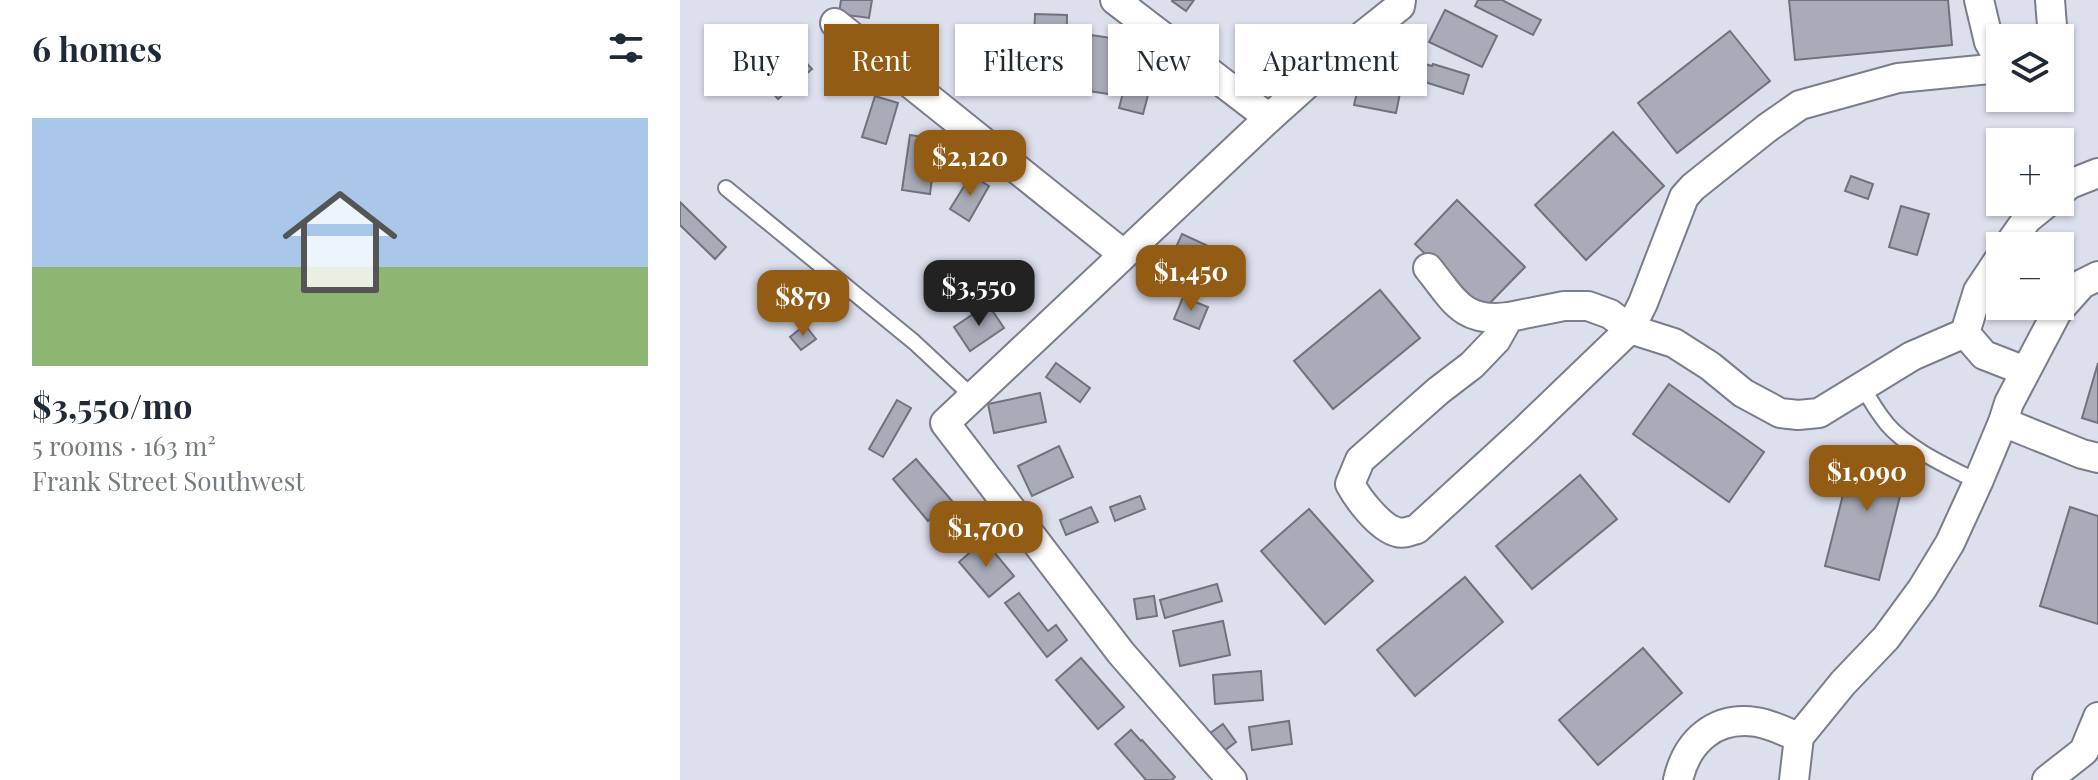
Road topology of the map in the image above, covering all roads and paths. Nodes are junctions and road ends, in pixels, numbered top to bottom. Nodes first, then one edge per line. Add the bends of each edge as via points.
1 (1115, 0) edge
2 (1979, 0) edge
3 (2050, 0) edge
4 (1401, 3) edge
5 (835, 23) dead end
6 (2052, 24) edge
7 (1986, 29) edge
8 (1986, 69) edge
9 (1269, 118) junction
10 (2098, 173) edge
11 (2074, 182) edge
12 (726, 188) dead end
13 (2031, 216) edge
14 (2018, 232) edge
15 (1123, 254) junction
16 (1428, 268) dead end
17 (2098, 276) edge
18 (1986, 279) edge
19 (1509, 317) junction
20 (1630, 329) junction
21 (1965, 333) junction
22 (2025, 371) junction
23 (1863, 387) junction
24 (973, 397) junction
25 (2003, 422) junction
26 (2098, 458) edge
27 (1978, 482) junction
28 (2098, 717) edge
29 (1799, 737) junction
30 (1232, 780) edge
31 (1678, 780) edge
32 (1794, 780) edge
33 (2047, 780) edge

1 - 9 street
2 - 7 street
3 - 6 street
4 - 9 street
5 - 15 street
8 - 20 street via 1898,78 1800,105 1767,128 1684,197
9 - 15 street
10 - 11 street
12 - 24 lane
13 - 14 street
15 - 24 street
16 - 19 street via 1469,314
17 - 22 street via 2082,284 2057,312
18 - 21 street
19 - 20 street via 1588,306
19 - 20 street via 1472,365 1360,460 1350,484 1393,532 1417,529
20 - 23 street via 1674,343 1780,413 1819,413
21 - 22 street via 1984,355
21 - 23 street via 1912,356
22 - 25 street
23 - 27 lane via 1902,439
24 - 30 street via 945,423 1121,653
25 - 26 street
25 - 27 street
27 - 29 street via 1922,589
28 - 33 street via 2084,751
29 - 31 street via 1760,723 1724,723 1707,731 1688,752
29 - 32 street

